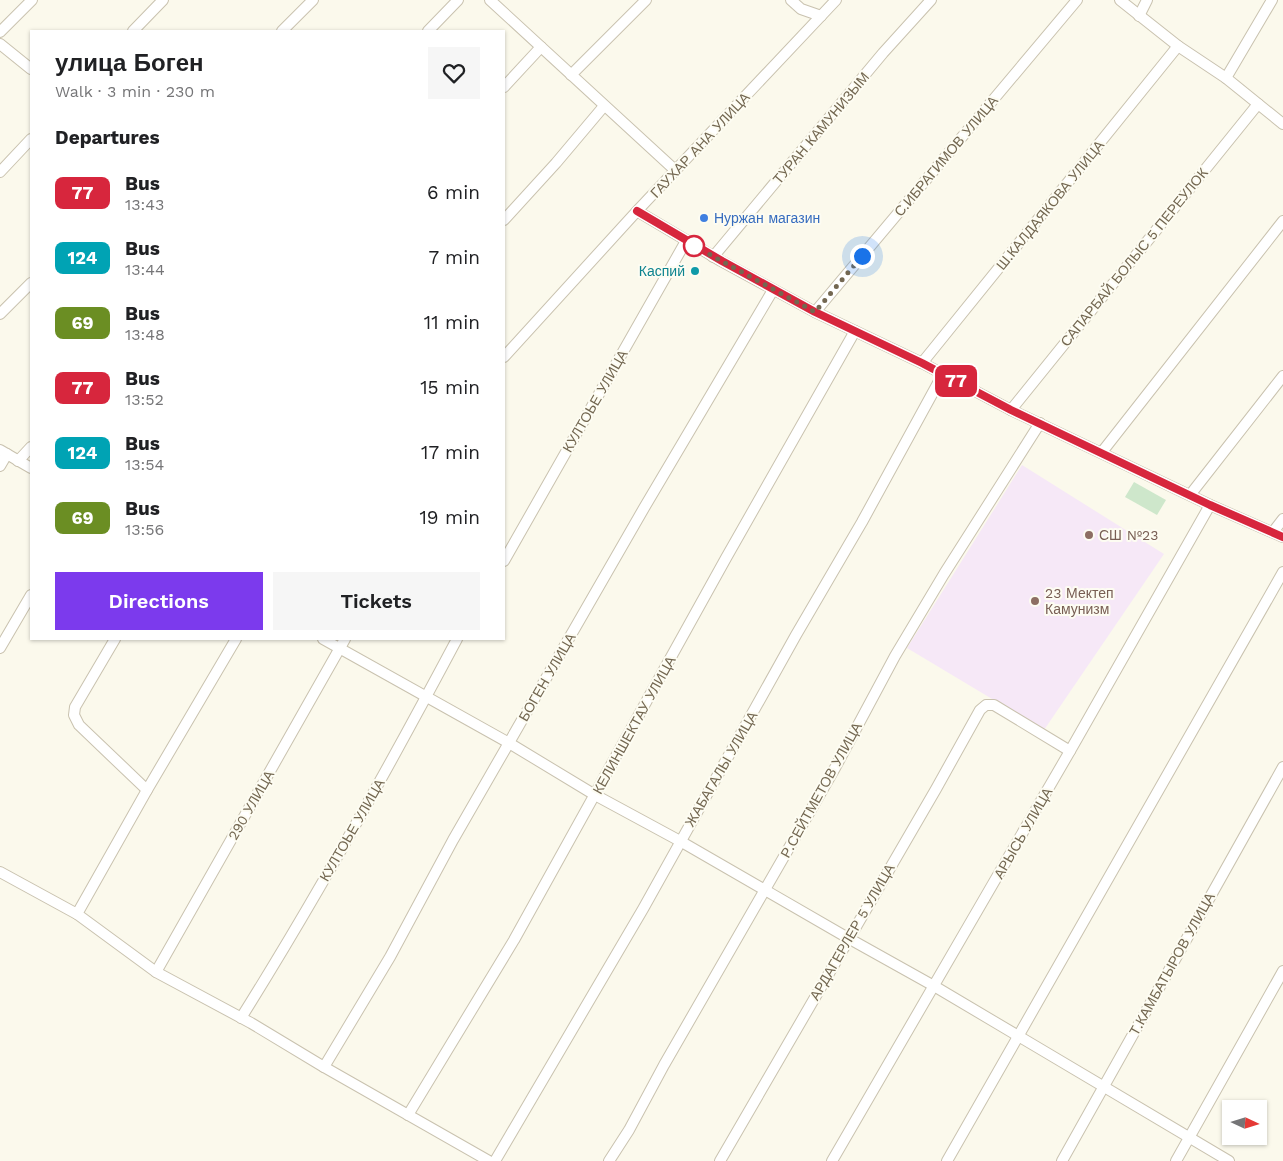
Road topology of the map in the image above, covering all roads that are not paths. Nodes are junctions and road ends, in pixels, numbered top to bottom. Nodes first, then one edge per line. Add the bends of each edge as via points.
1 (32, 0) edge
2 (163, 0) edge
3 (313, 0) edge
4 (458, 0) edge
5 (490, 0) edge
6 (646, 0) edge
7 (791, 0) edge
8 (836, 0) edge
9 (930, 0) edge
10 (1077, 0) edge
11 (1120, 0) edge
12 (1147, 0) edge
13 (1272, 0) edge
14 (821, 16) junction
15 (1139, 16) junction
16 (134, 30) edge
17 (283, 30) edge
18 (429, 30) edge
19 (0, 32) edge
20 (0, 44) edge
21 (1178, 46) junction
22 (541, 47) junction
23 (30, 68) edge
24 (571, 75) junction
25 (1226, 78) junction
26 (505, 86) edge
27 (1258, 104) junction
28 (604, 106) junction
29 (1283, 124) edge
30 (30, 140) edge
31 (676, 171) junction
32 (0, 172) edge
33 (637, 211) junction
34 (505, 219) edge
35 (1283, 221) edge
36 (686, 241) junction
37 (713, 256) junction
38 (30, 284) edge
39 (773, 290) junction
40 (815, 312) junction
41 (0, 314) edge
42 (856, 331) junction
43 (505, 356) edge
44 (922, 363) junction
45 (943, 374) junction
46 (1283, 376) edge
47 (1011, 410) junction
48 (1040, 424) junction
49 (30, 449) edge
50 (3, 452) edge
51 (1102, 452) junction
52 (18, 461) junction
53 (0, 466) edge
54 (30, 467) edge
55 (1190, 495) junction
56 (1210, 505) junction
57 (1283, 519) edge
58 (1273, 532) junction
59 (1283, 537) edge
60 (505, 559) edge
61 (1283, 572) edge
62 (30, 597) edge
63 (114, 640) edge
64 (235, 640) edge
65 (325, 640) edge
66 (345, 640) edge
67 (456, 640) edge
68 (0, 648) edge
69 (340, 648) junction
70 (427, 696) junction
71 (509, 743) junction
72 (1070, 751) junction
73 (1283, 767) edge
74 (147, 790) junction
75 (595, 795) junction
76 (680, 841) junction
77 (0, 872) edge
78 (765, 890) junction
79 (77, 914) junction
80 (848, 938) junction
81 (1283, 971) edge
82 (156, 972) junction
83 (934, 986) junction
84 (242, 1018) junction
85 (1019, 1036) junction
86 (324, 1067) junction
87 (1104, 1086) junction
88 (408, 1115) junction
89 (1189, 1138) junction
90 (490, 1161) edge
91 (494, 1161) edge
92 (609, 1161) edge
93 (720, 1161) edge
94 (832, 1161) edge
95 (947, 1161) edge
96 (1062, 1161) edge
97 (1176, 1161) edge
98 (1229, 1161) edge

1 - 19 street
2 - 16 street
3 - 17 street
4 - 18 street
5 - 22 street
6 - 24 street
7 - 14 street via 801,9
8 - 14 street, ГАУХАР АНА УЛИЦА
9 - 37 street, ТУРАН КАМУНИЗЫМ
10 - 40 street, С.ИБРАГИМОВ УЛИЦА
11 - 15 street
12 - 15 street
13 - 25 street
14 - 31 street, ГАУХАР АНА УЛИЦА
15 - 21 street
20 - 23 street
21 - 25 street
21 - 44 street, Ш.КАЛДАЯКОВА УЛИЦА
22 - 24 street
22 - 26 street
24 - 28 street
25 - 27 street
27 - 29 street
27 - 47 street, САПАРБАЙ БОЛЫС 5 ПЕРЕУЛОК
28 - 31 street
28 - 34 street
30 - 32 street
31 - 33 street, ГАУХАР АНА УЛИЦА
33 - 36 street
33 - 43 street, ГАУХАР АНА УЛИЦА
35 - 51 street
36 - 37 street
36 - 60 street, КУЛТОЬЕ УЛИЦА
37 - 39 street
38 - 41 street
39 - 40 street
39 - 71 street, БОГЕН УЛИЦА
40 - 42 street
42 - 44 street
42 - 75 street, КЕЛИНШЕКТАУ УЛИЦА
44 - 45 street
45 - 47 street
45 - 76 street, ЖАБАГАЛЫ УЛИЦА
46 - 55 street
47 - 48 street
48 - 51 street
48 - 78 street, Р.СЕЙТМЕТОВ УЛИЦА via 895,656
49 - 52 street
50 - 52 street
50 - 53 street
51 - 55 street
52 - 54 street
55 - 56 street
56 - 58 street
56 - 72 street, АРЫСЬ УЛИЦА
57 - 58 street
58 - 59 street
61 - 85 street
62 - 68 street
63 - 74 street via 74,715 78,725
64 - 74 street
65 - 69 street
66 - 69 street, 290 УЛИЦА
67 - 70 street, КУЛТОЬЕ УЛИЦА
69 - 70 street
69 - 82 street, 290 УЛИЦА
70 - 71 street
70 - 84 street, КУЛТОЬЕ УЛИЦА via 283,952
71 - 75 street
71 - 86 street, БОГЕН УЛИЦА via 390,957
72 - 80 street, АРДАГЕРЛЕР 5 УЛИЦА via 994,704 980,710
72 - 83 street, АРЫСЬ УЛИЦА
73 - 87 street, Т.КАМБАТЫРОВ УЛИЦА
74 - 79 street
75 - 76 street
75 - 88 street, КЕЛИНШЕКТАУ УЛИЦА via 514,940
76 - 78 street
76 - 91 street, ЖАБАГАЛЫ УЛИЦА
77 - 79 street
78 - 80 street
78 - 92 street, Р.СЕЙТМЕТОВ УЛИЦА
79 - 82 street
80 - 83 street
80 - 93 street, АРДАГЕРЛЕР 5 УЛИЦА
81 - 89 street
82 - 84 street
83 - 85 street
83 - 94 street, АРЫСЬ УЛИЦА
84 - 86 street
85 - 87 street
85 - 95 street
86 - 88 street
87 - 89 street
87 - 96 street, Т.КАМБАТЫРОВ УЛИЦА
88 - 90 street
89 - 97 street
89 - 98 street

